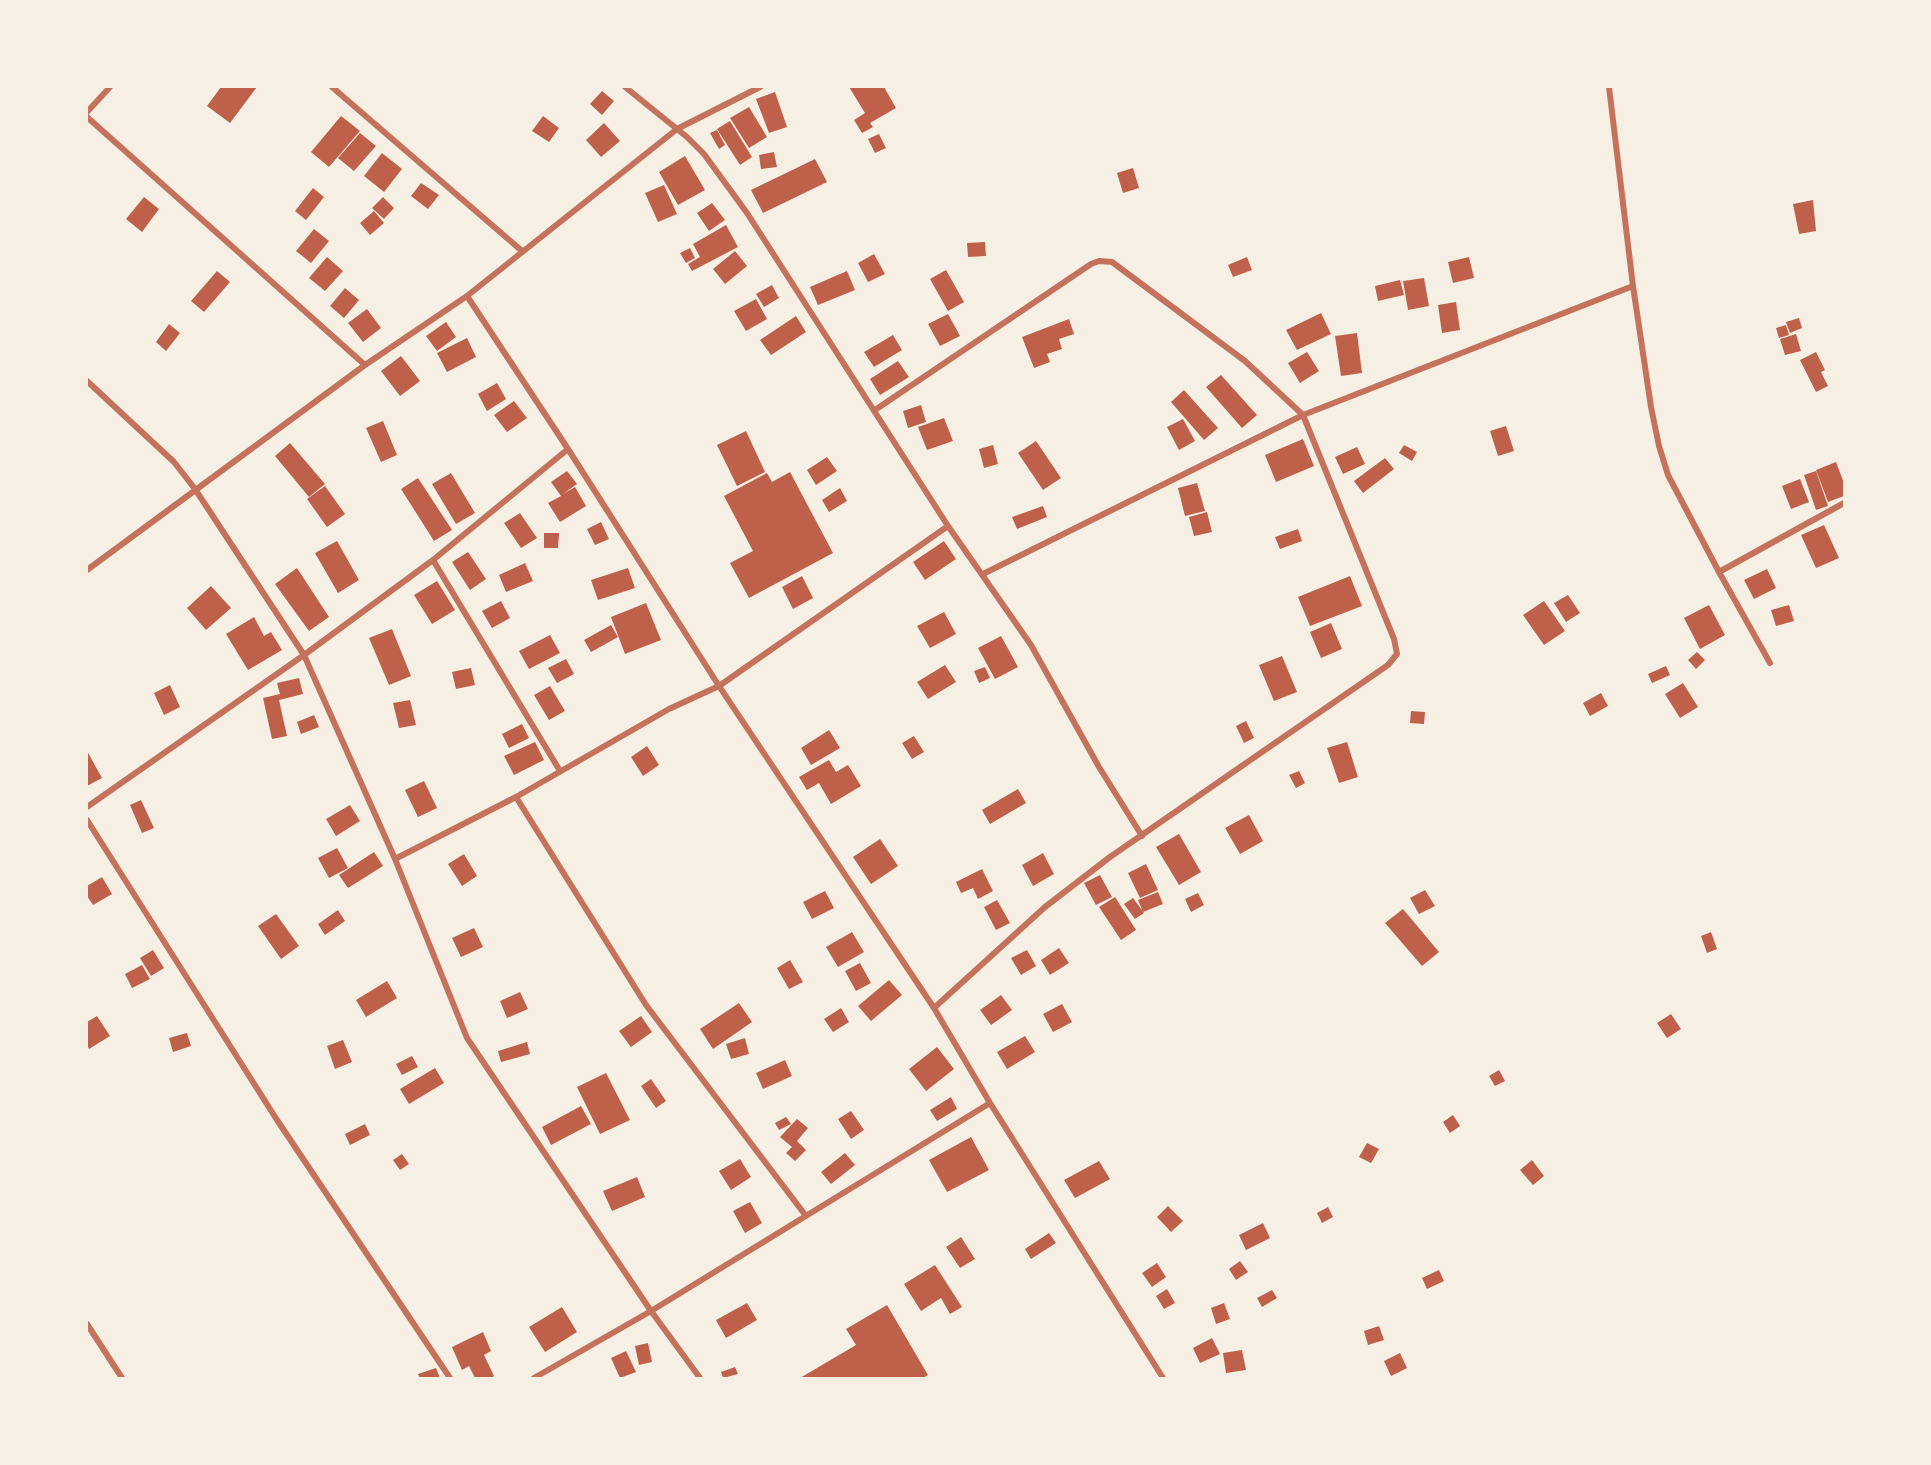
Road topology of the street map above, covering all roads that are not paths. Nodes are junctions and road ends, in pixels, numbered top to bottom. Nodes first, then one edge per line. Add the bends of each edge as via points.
1 (110, 87) edge
2 (332, 87) edge
3 (625, 87) edge
4 (760, 87) edge
5 (1609, 87) edge
6 (87, 112) edge
7 (87, 117) edge
8 (677, 129) junction
9 (522, 251) junction
10 (1633, 286) junction
11 (467, 296) junction
12 (365, 365) junction
13 (87, 381) edge
14 (875, 410) junction
15 (1303, 415) junction
16 (568, 449) junction
17 (195, 489) junction
18 (1844, 503) edge
19 (948, 526) junction
20 (433, 560) junction
21 (87, 570) edge
22 (1719, 572) junction
23 (983, 574) junction
24 (304, 655) junction
25 (1770, 663) dead end
26 (719, 686) junction
27 (560, 771) junction
28 (516, 797) junction
29 (87, 807) edge
30 (87, 820) edge
31 (1142, 837) junction
32 (395, 859) junction
33 (934, 1008) junction
34 (990, 1103) junction
35 (806, 1215) junction
36 (651, 1311) junction
37 (87, 1324) edge
38 (122, 1378) edge
39 (450, 1378) edge
40 (534, 1378) edge
41 (700, 1378) edge
42 (1162, 1378) edge

1 - 6 street
2 - 9 street
3 - 8 street
4 - 8 street
5 - 10 street
7 - 12 street
8 - 9 street
8 - 14 street via 704,154 747,213
9 - 11 street
10 - 15 street
10 - 22 street via 1659,446 1668,475
11 - 12 street
11 - 16 street
12 - 17 street
13 - 17 street via 174,462
14 - 15 street via 1091,264 1107,260 1245,361
14 - 19 street
15 - 23 street
15 - 31 street via 1397,654 1388,665
16 - 20 street
16 - 26 street
17 - 21 street
17 - 24 street
18 - 22 street
19 - 23 street
19 - 26 street
20 - 24 street
20 - 27 street
22 - 25 street
23 - 31 street via 1031,645
24 - 29 street
24 - 32 street
26 - 27 street via 669,709
26 - 33 street
27 - 28 street
28 - 32 street
28 - 35 street via 645,1005
30 - 39 street via 277,1120
31 - 33 street via 1045,907
32 - 36 street via 467,1038
33 - 34 street
34 - 35 street
34 - 42 street
35 - 36 street
36 - 40 street
36 - 41 street
37 - 38 street

